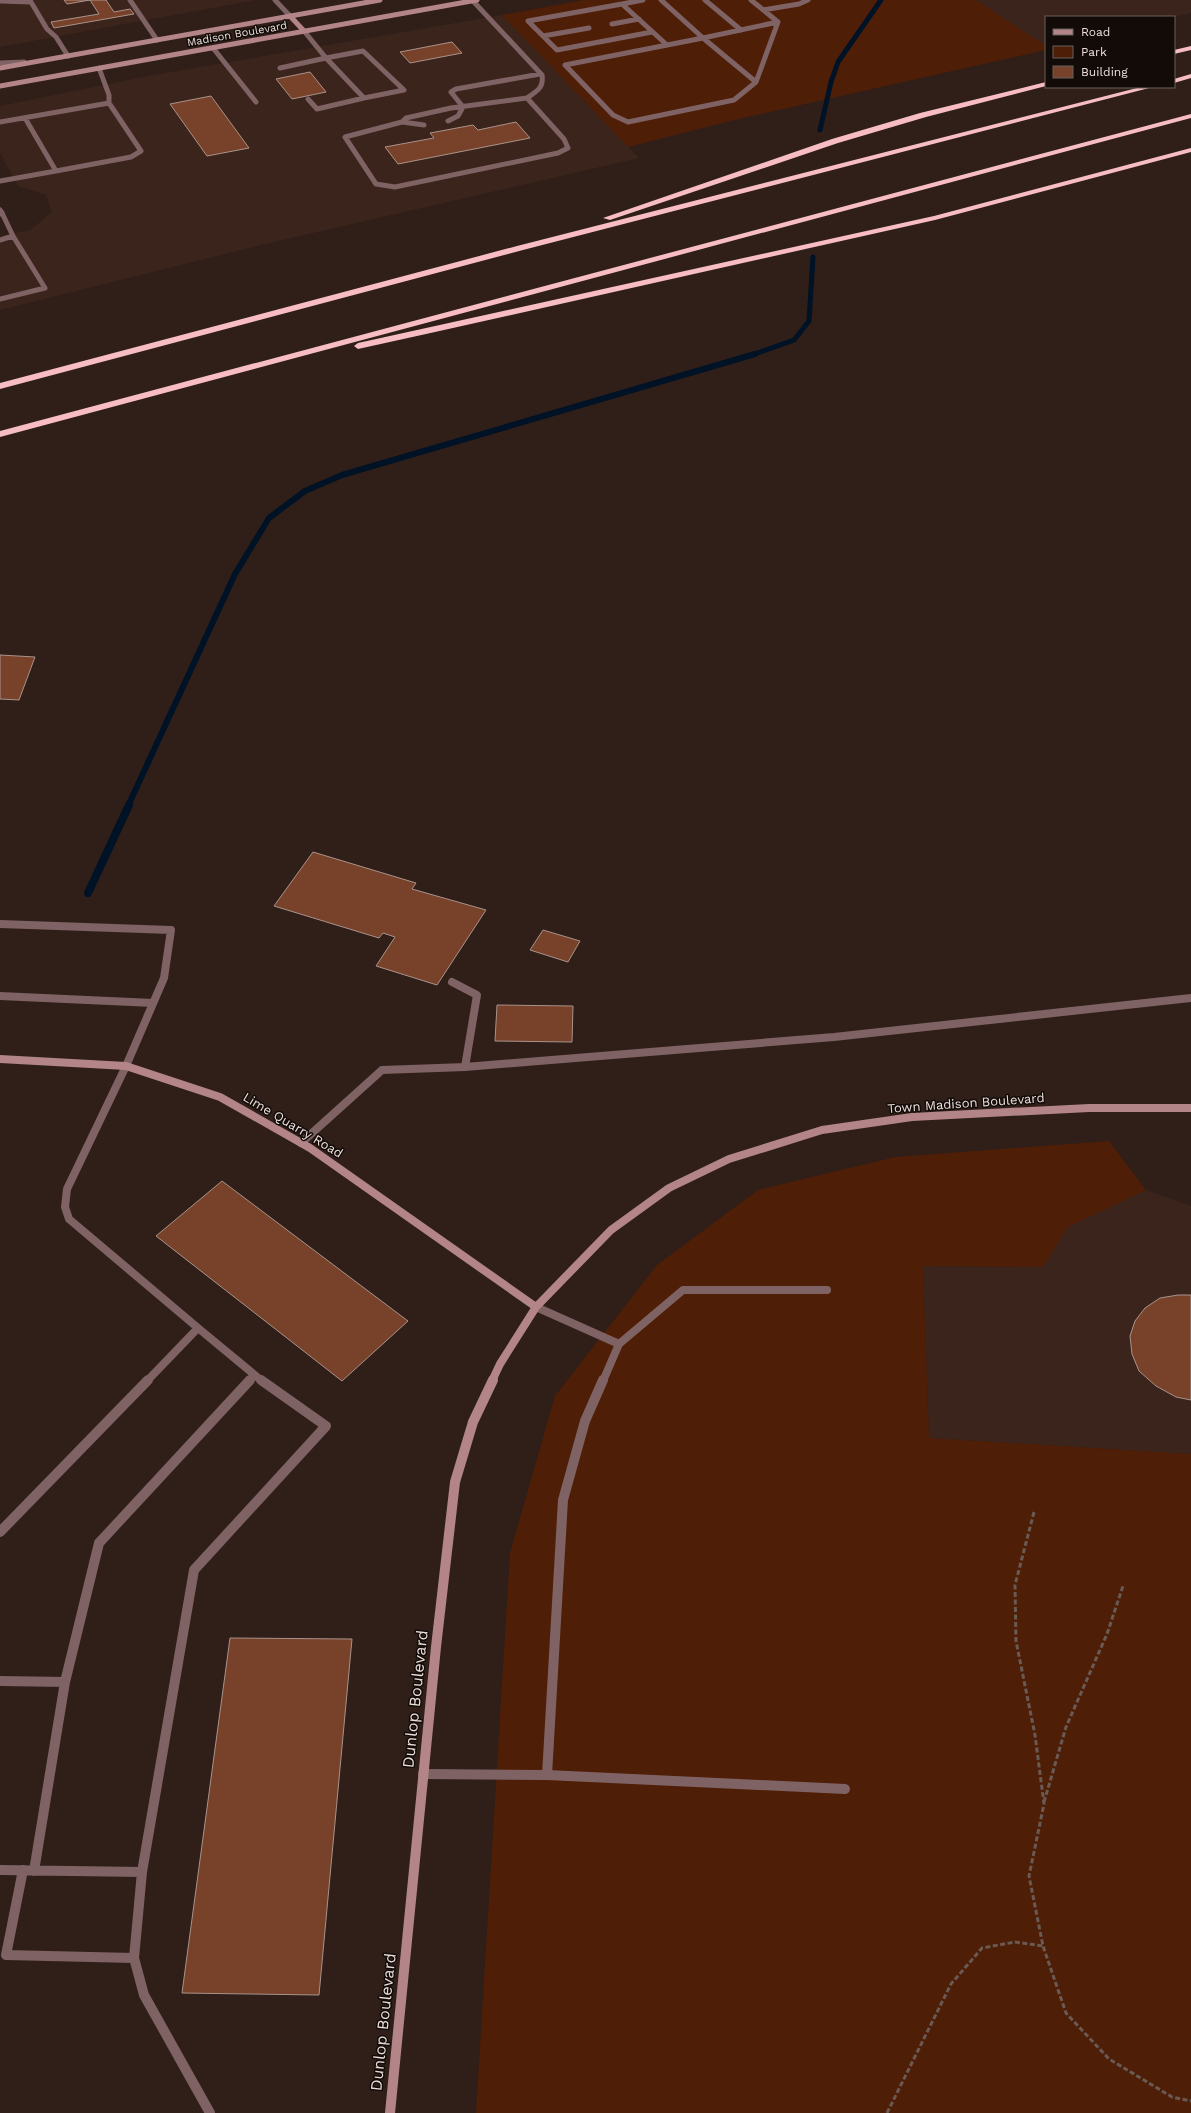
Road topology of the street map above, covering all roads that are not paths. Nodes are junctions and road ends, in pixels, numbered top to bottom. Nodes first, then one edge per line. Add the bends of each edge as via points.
1 (130, 0) edge
2 (275, 0) edge
3 (380, 0) edge
4 (475, 0) edge
5 (618, 0) edge
6 (643, 0) edge
7 (660, 0) edge
8 (705, 0) edge
9 (751, 0) edge
10 (808, 0) edge
11 (0, 1) edge
12 (32, 1) edge
13 (622, 4) junction
14 (763, 10) junction
15 (290, 16) junction
16 (639, 19) junction
17 (778, 22) junction
18 (612, 24) dead end
19 (589, 28) dead end
20 (741, 30) junction
21 (304, 31) junction
22 (652, 32) junction
23 (543, 36) junction
24 (703, 38) junction
25 (157, 40) junction
26 (667, 45) junction
27 (213, 48) junction
28 (1191, 48) edge
29 (1175, 52) edge
30 (68, 56) junction
31 (326, 58) junction
32 (35, 62) junction
33 (0, 63) edge
34 (0, 68) edge
35 (99, 68) junction
36 (280, 68) dead end
37 (540, 74) junction
38 (1191, 76) edge
39 (1175, 81) edge
40 (756, 82) junction
41 (1045, 84) edge
42 (0, 86) edge
43 (1145, 88) edge
44 (364, 98) junction
45 (527, 98) junction
46 (308, 99) dead end
47 (256, 102) dead end
48 (109, 103) junction
49 (463, 107) junction
50 (1191, 116) edge
51 (25, 118) junction
52 (448, 121) dead end
53 (0, 122) edge
54 (402, 122) junction
55 (424, 125) dead end
56 (1191, 150) edge
57 (56, 171) junction
58 (0, 181) edge
59 (1, 212) edge
60 (13, 236) junction
61 (0, 240) edge
62 (520, 248) junction
63 (0, 299) edge
64 (247, 368) junction
65 (0, 386) edge
66 (0, 434) edge
67 (0, 924) edge
68 (452, 982) dead end
69 (0, 996) edge
70 (1191, 998) edge
71 (153, 1003) junction
72 (0, 1059) edge
73 (126, 1066) junction
74 (465, 1067) junction
75 (1191, 1108) edge
76 (301, 1142) junction
77 (827, 1290) dead end
78 (536, 1307) junction
79 (198, 1328) junction
80 (619, 1344) junction
81 (254, 1376) junction
82 (0, 1532) edge
83 (0, 1681) edge
84 (65, 1682) junction
85 (423, 1774) junction
86 (547, 1775) junction
87 (845, 1789) dead end
88 (0, 1870) edge
89 (28, 1870) junction
90 (142, 1872) junction
91 (134, 1958) junction
92 (210, 2113) edge
93 (390, 2113) edge

1 - 25 street
2 - 15 street
3 - 15 street, Madison Boulevard
4 - 21 street, Madison Boulevard
4 - 37 street
5 - 13 street
6 - 13 street
7 - 24 street
8 - 20 street
9 - 14 street
10 - 14 street
11 - 12 street
12 - 30 street via 47,30 56,37
13 - 16 street
13 - 23 street via 528,21
14 - 17 street
15 - 21 street
15 - 25 street, Madison Boulevard
16 - 18 street
16 - 22 street
17 - 20 street
17 - 40 street
19 - 23 street
20 - 24 street
21 - 27 street, Madison Boulevard
21 - 31 street
22 - 23 street via 557,50
22 - 26 street
24 - 26 street
24 - 40 street
25 - 30 street, Madison Boulevard
26 - 40 street via 565,65 612,115 628,122 734,100
27 - 35 street, Madison Boulevard
27 - 47 street
28 - 29 highway
30 - 32 street, Madison Boulevard
31 - 36 street
31 - 44 street
31 - 44 street via 363,51 404,90
32 - 33 street
32 - 34 street, Madison Boulevard
35 - 42 street, Madison Boulevard
35 - 48 street via 109,95
37 - 45 street via 543,83 540,89
37 - 49 street via 456,89 451,92
38 - 39 highway
41 - 62 highway via 923,115 835,141
43 - 62 highway
44 - 46 street via 317,109
45 - 49 street
45 - 54 street via 564,139 568,148 558,153 395,187 376,184 345,137
48 - 51 street
48 - 57 street via 141,151 131,157
49 - 52 street via 458,116
49 - 54 street via 406,118
50 - 64 highway
51 - 53 street
51 - 57 street
54 - 55 street
56 - 64 highway via 935,218 426,332
57 - 58 street
59 - 60 street
60 - 61 street
60 - 63 street via 45,288
62 - 65 highway
64 - 66 highway
67 - 71 street via 171,930 164,978
68 - 74 street via 477,995
69 - 71 street
70 - 74 street via 834,1037
71 - 73 street
72 - 73 street, Lime Quarry Road
73 - 76 street, Lime Quarry Road via 220,1097
73 - 79 street via 68,1189 65,1207 69,1218
74 - 76 street via 382,1070
75 - 78 street, Town Madison Boulevard via 1089,1108 912,1117 815,1133 728,1159 669,1188 611,1230
76 - 78 street, Lime Quarry Road
77 - 80 street via 683,1290
78 - 80 street
78 - 85 street, Dunlop Boulevard via 500,1364 473,1422 455,1482
79 - 81 street
79 - 82 street
80 - 86 street via 585,1421 563,1500
81 - 84 street via 99,1543
81 - 90 street via 326,1426 194,1570
83 - 84 street
84 - 89 street
85 - 86 street
85 - 93 street, Dunlop Boulevard
86 - 87 street
88 - 89 street
89 - 90 street
89 - 91 street via 6,1955
90 - 91 street
91 - 92 street via 144,1995

